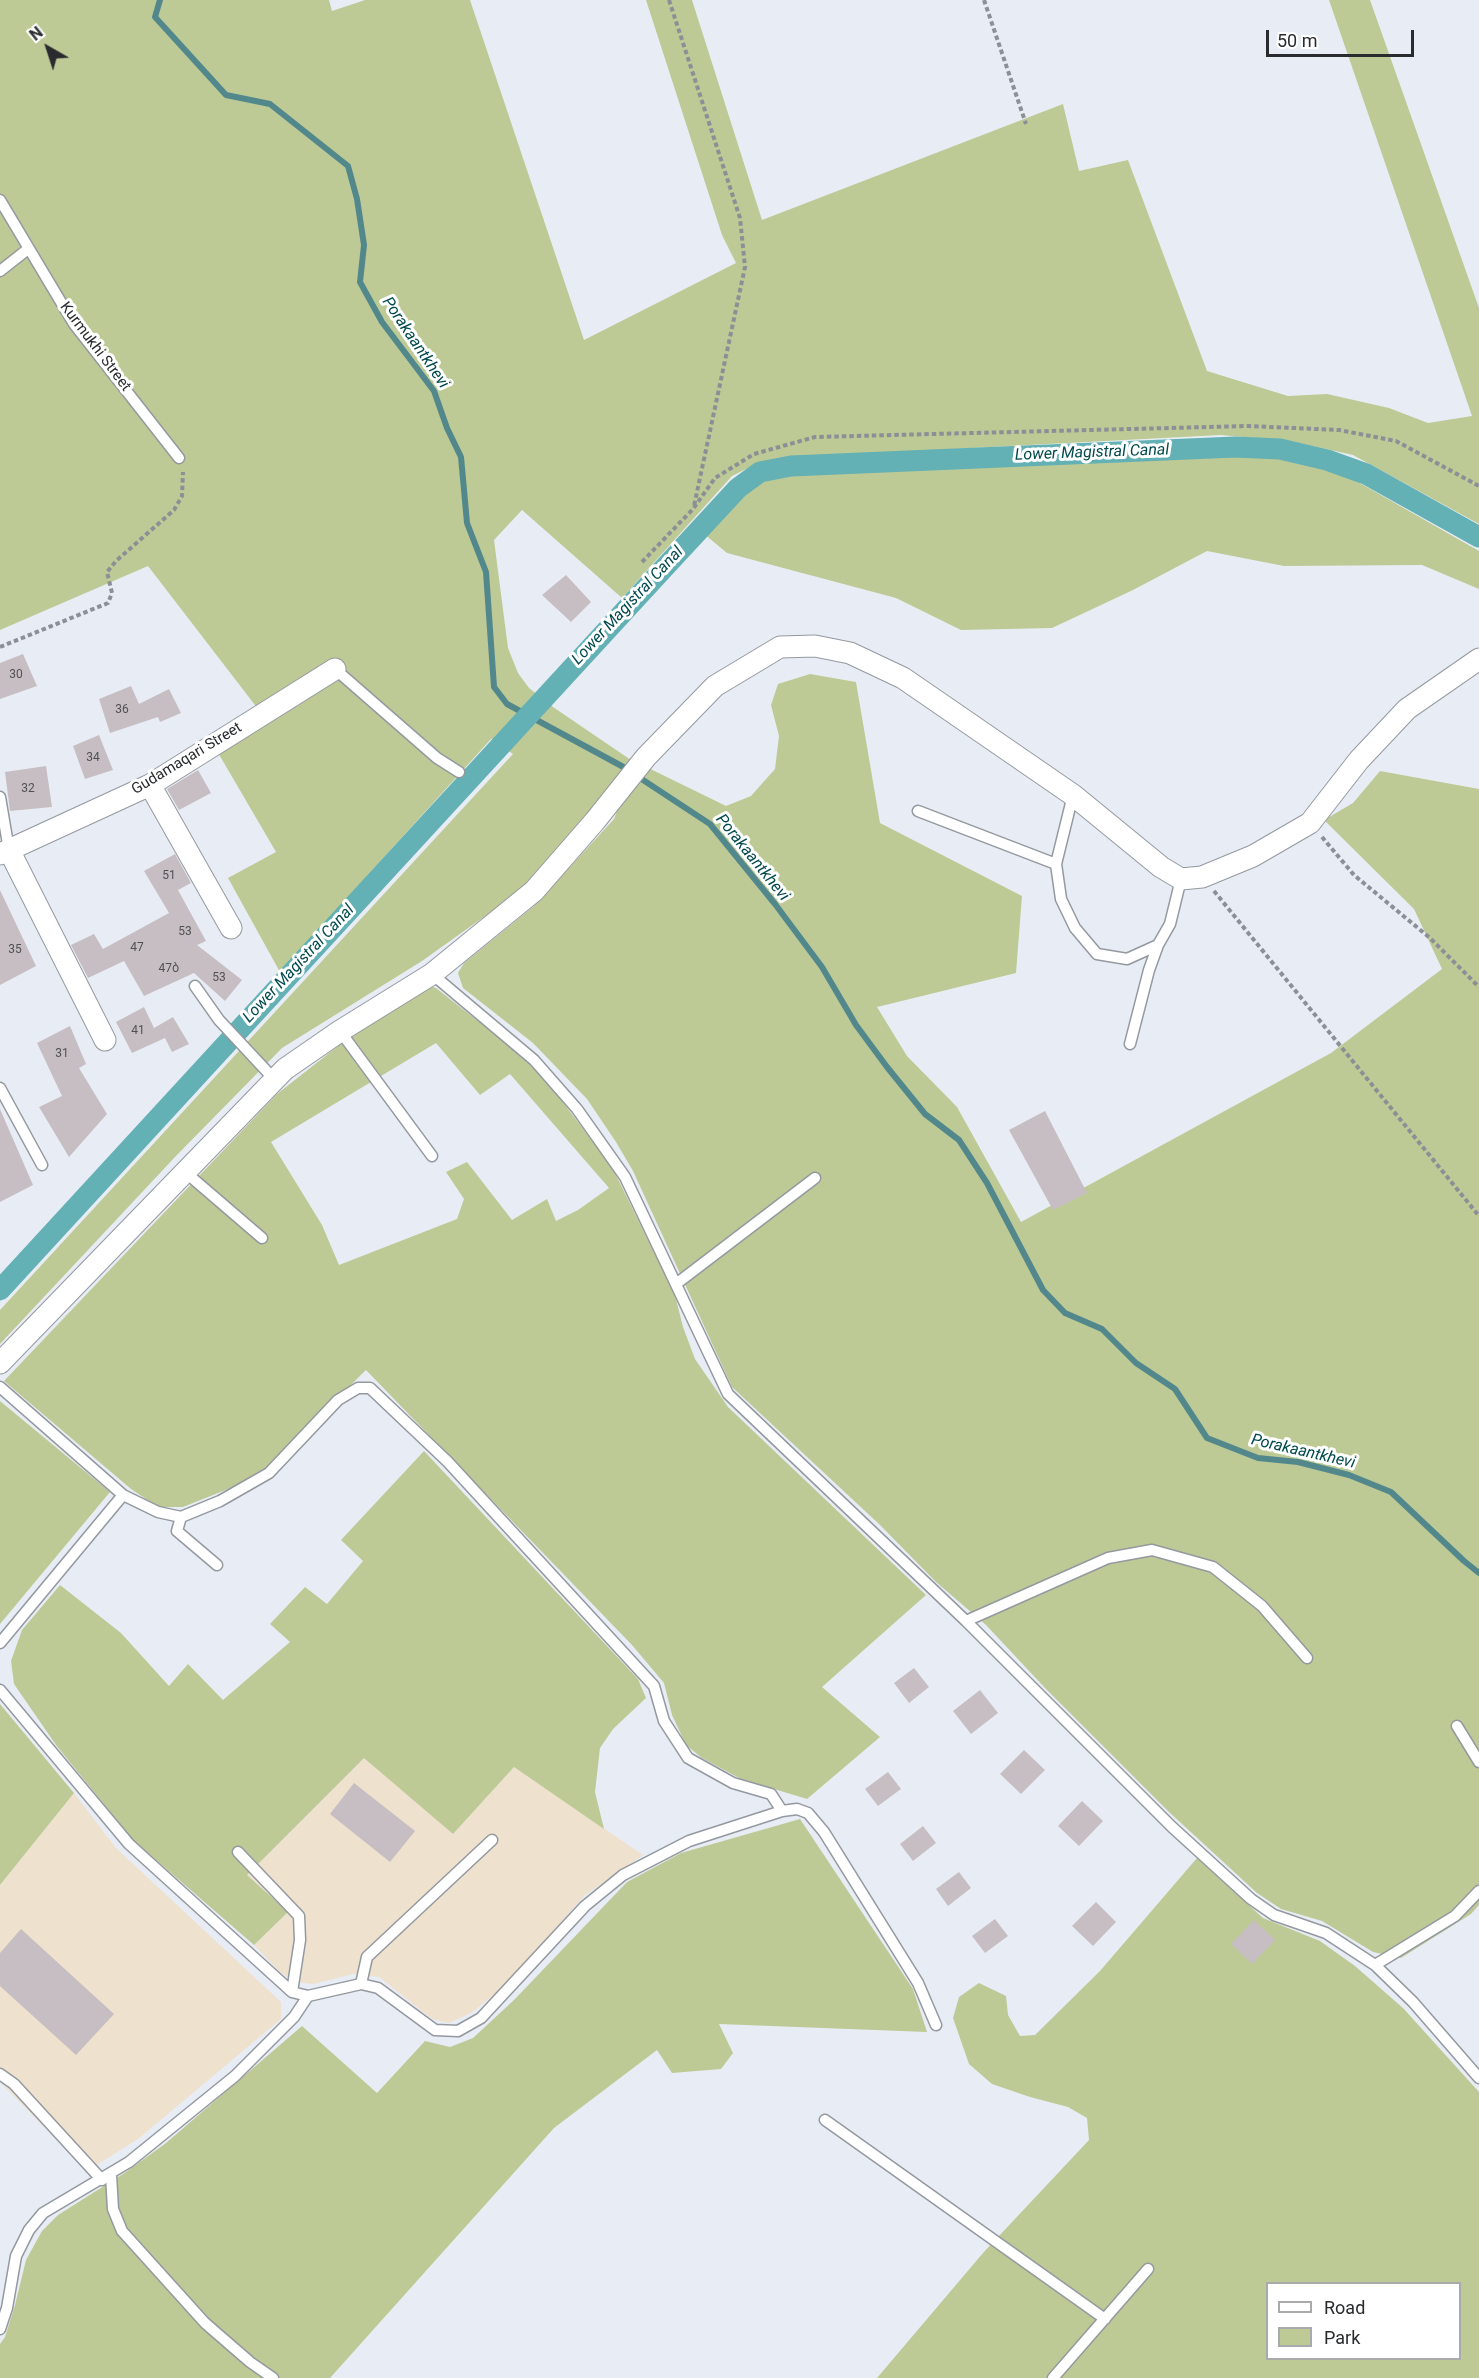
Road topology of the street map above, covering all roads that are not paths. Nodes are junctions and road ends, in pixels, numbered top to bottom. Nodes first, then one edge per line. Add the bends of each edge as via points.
1 (0, 200) edge
2 (28, 249) junction
3 (0, 271) edge
4 (180, 458) road end
5 (1479, 659) edge
6 (335, 669) joint
7 (459, 772) dead end
8 (150, 785) junction
9 (1073, 795) junction
10 (0, 797) edge
11 (918, 811) dead end
12 (4, 852) edge
13 (1056, 864) junction
14 (1181, 879) junction
15 (231, 928) dead end
16 (1158, 945) junction
17 (432, 974) junction
18 (195, 986) dead end
19 (340, 1031) junction
20 (105, 1040) dead end
21 (1130, 1044) dead end
22 (269, 1073) junction
23 (0, 1088) edge
24 (432, 1156) dead end
25 (42, 1165) dead end
26 (184, 1172) junction
27 (815, 1178) dead end
28 (262, 1238) dead end
29 (676, 1284) junction
30 (0, 1363) edge
31 (0, 1387) edge
32 (123, 1495) junction
33 (181, 1517) junction
34 (217, 1565) dead end
35 (966, 1621) junction
36 (0, 1642) edge
37 (1307, 1658) dead end
38 (0, 1690) edge
39 (1457, 1726) dead end
40 (1479, 1762) edge
41 (782, 1811) junction
42 (492, 1840) dead end
43 (238, 1852) dead end
44 (1479, 1891) edge
45 (1375, 1965) junction
46 (361, 1984) junction
47 (292, 1992) junction
48 (308, 1996) junction
49 (936, 2025) dead end
50 (0, 2074) edge
51 (1479, 2078) edge
52 (825, 2120) dead end
53 (106, 2177) junction
54 (1148, 2270) dead end
55 (1105, 2319) junction
56 (0, 2329) edge
57 (273, 2378) edge
58 (1053, 2378) edge

1 - 2 lane, Kurmukhi Street
2 - 3 lane
2 - 4 lane, Kurmukhi Street via 74,324
5 - 14 street via 1407,709 1359,760 1310,823 1253,856 1202,877
6 - 7 lane via 437,758
6 - 8 street, Gudamaqari Street
8 - 12 street, Gudamaqari Street
8 - 15 street
9 - 13 lane
9 - 14 street
9 - 17 street via 903,678 850,653 815,646 780,647 716,686 646,757 534,891
10 - 12 lane
11 - 13 lane
12 - 20 street
13 - 16 lane via 1061,898 1075,928 1097,954 1127,959
14 - 16 lane via 1170,924
16 - 21 lane
17 - 19 street
17 - 29 lane via 534,1060 577,1109 626,1177
18 - 22 lane via 219,1020
19 - 22 street via 285,1069
19 - 24 lane
22 - 26 street
23 - 25 lane
26 - 28 lane
26 - 30 street
27 - 29 lane
29 - 35 lane via 729,1394
31 - 32 lane
32 - 33 lane via 158,1512
32 - 36 lane
33 - 34 lane via 177,1531
33 - 41 lane via 270,1473 338,1400 358,1388 370,1388 448,1462 654,1686 664,1721 688,1758 733,1783 771,1794
35 - 37 lane via 1107,1558 1152,1550 1213,1567 1262,1606
35 - 45 lane via 1172,1827 1251,1899 1274,1915 1326,1933
38 - 47 lane via 129,1844
39 - 40 lane
41 - 46 lane via 689,1841 623,1875 585,1906 481,2018 458,2031 435,2030 378,1988
41 - 49 lane via 797,1809 808,1813 824,1832 918,1983
42 - 46 lane via 367,1956
43 - 47 lane via 299,1916 300,1940
44 - 45 lane via 1455,1916
45 - 51 lane
46 - 48 lane
47 - 48 lane
48 - 53 lane via 294,2017 235,2076
50 - 53 lane
52 - 55 lane
53 - 56 lane via 43,2213 29,2230 16,2256
53 - 57 lane via 122,2231 205,2323
54 - 55 lane
55 - 58 lane

